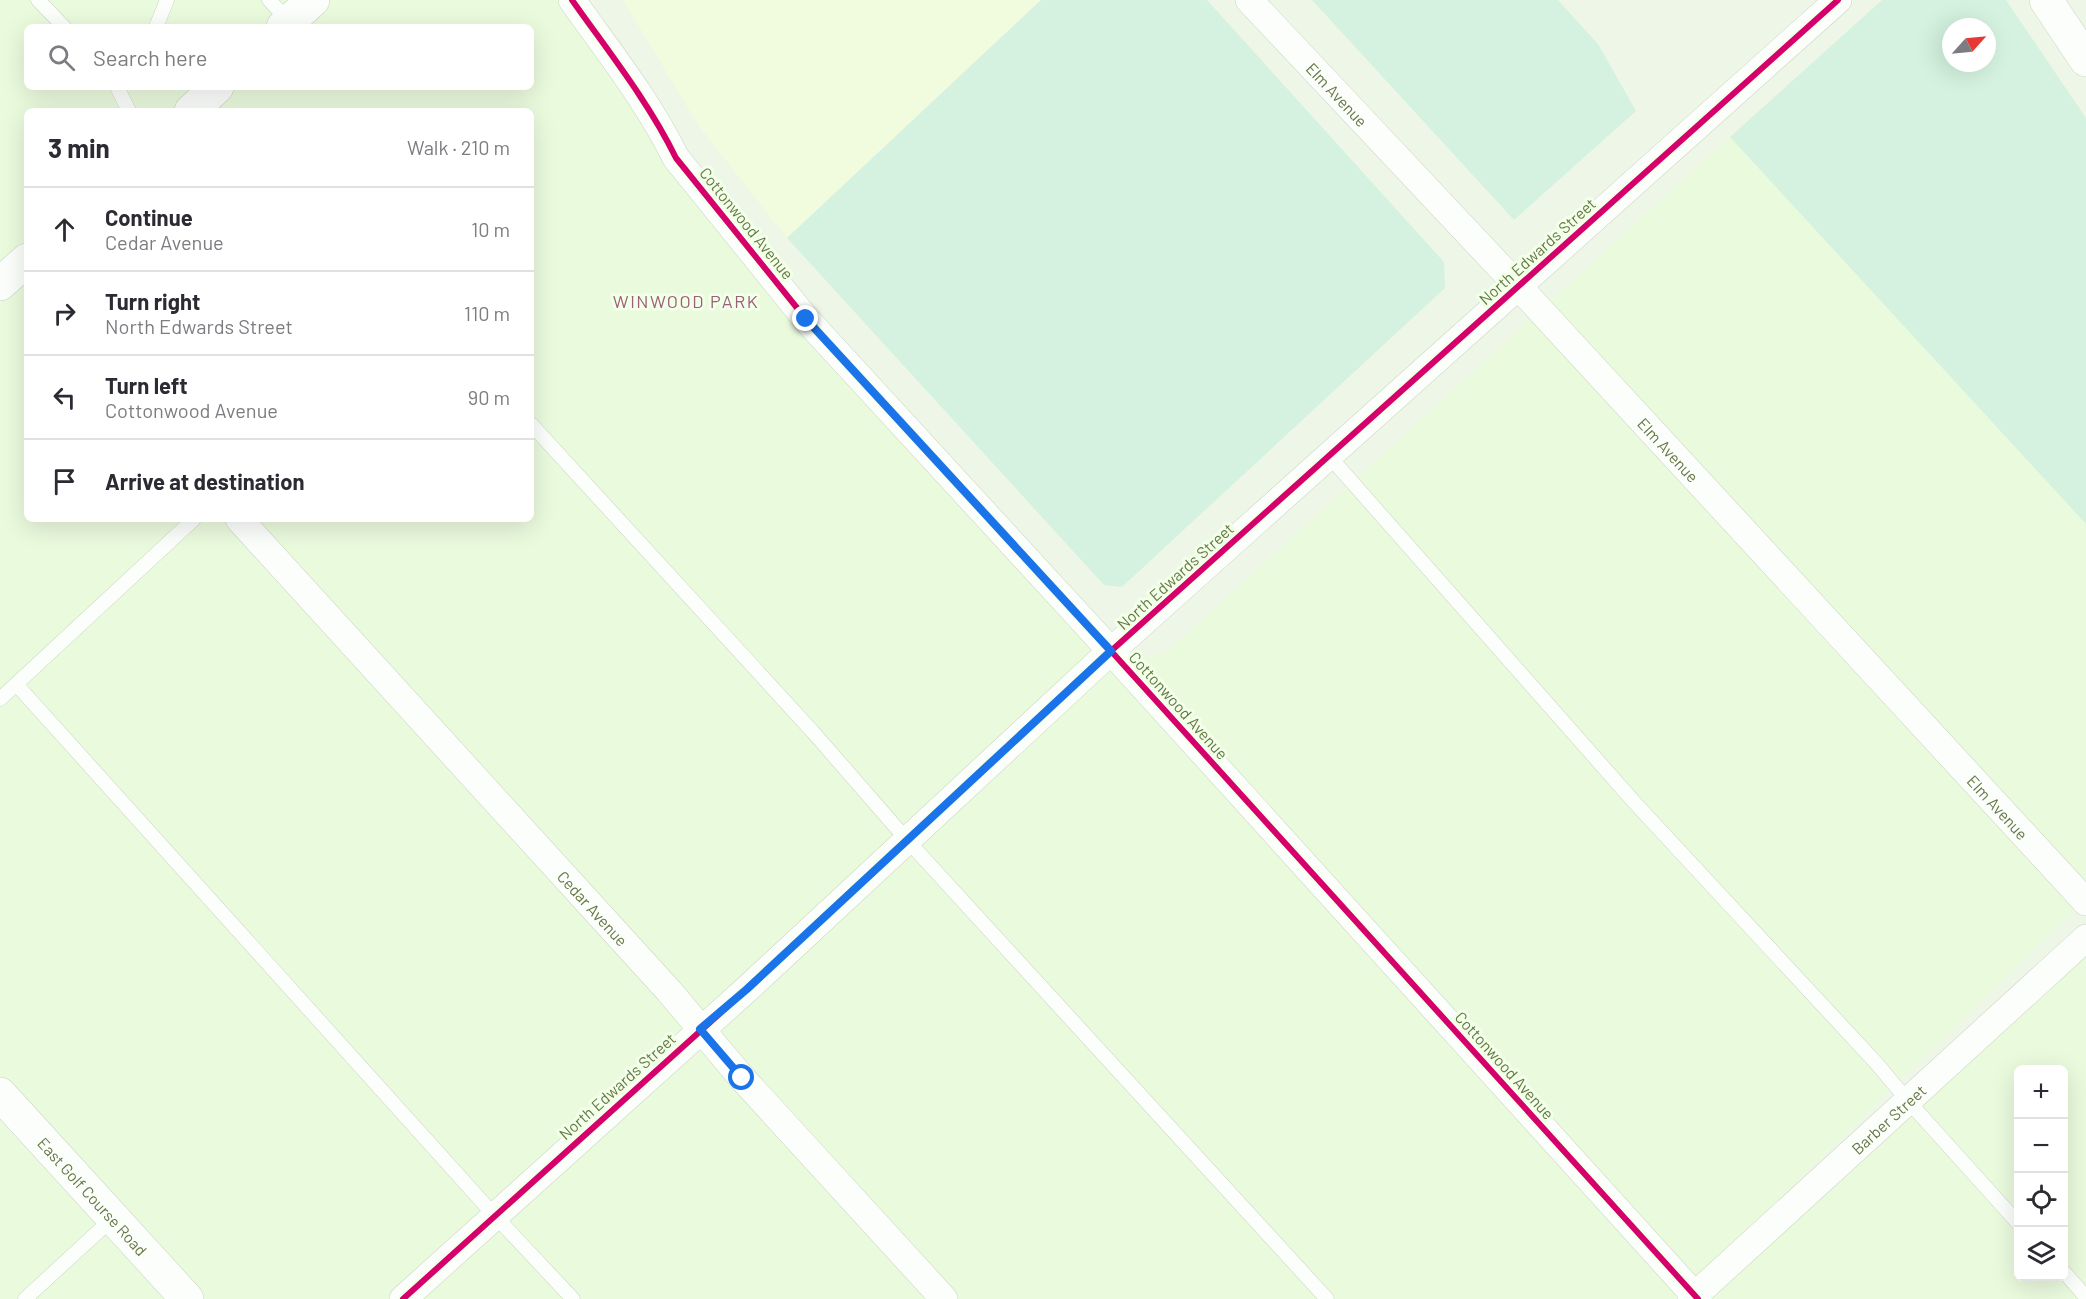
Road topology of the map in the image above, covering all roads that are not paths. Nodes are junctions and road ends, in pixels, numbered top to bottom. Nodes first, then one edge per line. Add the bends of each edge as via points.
1 (38, 0) edge
2 (167, 0) edge
3 (572, 0) edge
4 (1249, 0) edge
5 (1838, 0) edge
6 (2046, 0) edge
7 (61, 24) edge
8 (157, 24) edge
9 (2086, 60) edge
10 (118, 90) edge
11 (128, 108) edge
12 (1518, 286) junction
13 (534, 427) edge
14 (1329, 456) junction
15 (191, 522) edge
16 (242, 522) edge
17 (1111, 651) junction
18 (16, 684) junction
19 (0, 699) edge
20 (907, 840) junction
21 (2086, 902) edge
22 (2086, 938) edge
23 (700, 1029) junction
24 (0, 1094) edge
25 (1908, 1101) junction
26 (495, 1216) junction
27 (113, 1218) junction
28 (2014, 1218) edge
29 (2068, 1277) edge
30 (2086, 1297) edge
31 (1695, 1298) edge
32 (26, 1299) edge
33 (187, 1299) edge
34 (403, 1299) edge
35 (573, 1299) edge
36 (944, 1299) edge
37 (1328, 1299) edge

1 - 7 lane
2 - 8 lane
3 - 17 street, Cottonwood Avenue via 647,106 676,158 806,319
4 - 12 street, Elm Avenue
5 - 12 street, North Edwards Street
6 - 9 street
10 - 11 lane
12 - 14 street, North Edwards Street
12 - 21 street, Elm Avenue
13 - 20 lane
14 - 17 street, North Edwards Street
14 - 25 lane via 1635,803
15 - 18 lane
16 - 23 street, Cedar Avenue
17 - 20 street, North Edwards Street
17 - 31 street, Cottonwood Avenue
18 - 19 lane
18 - 26 lane
20 - 23 street, North Edwards Street
20 - 37 lane
22 - 25 street, Barber Street
23 - 26 street, North Edwards Street
23 - 36 street, Cedar Avenue
24 - 27 street, East Golf Course Road
25 - 28 lane
25 - 31 street, Barber Street
26 - 34 street, North Edwards Street
26 - 35 lane
27 - 32 lane
27 - 33 street, East Golf Course Road
29 - 30 lane

